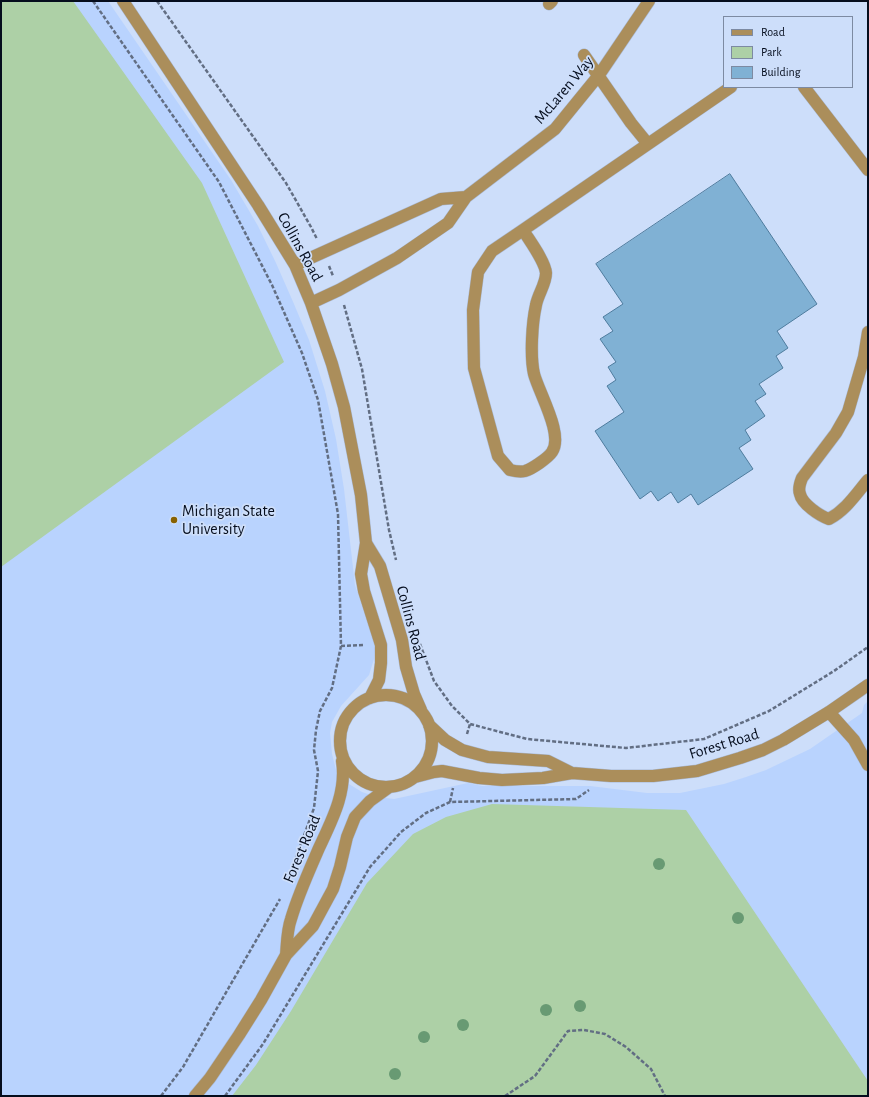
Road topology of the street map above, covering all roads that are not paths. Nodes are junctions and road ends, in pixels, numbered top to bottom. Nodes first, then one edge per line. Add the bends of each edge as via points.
1 (123, 1) edge
2 (649, 1) edge
3 (584, 55) dead end
4 (599, 75) junction
5 (730, 88) edge
6 (805, 88) edge
7 (648, 144) junction
8 (868, 170) edge
9 (466, 197) junction
10 (523, 230) junction
11 (295, 265) junction
12 (311, 303) junction
13 (868, 332) edge
14 (868, 480) edge
15 (366, 543) junction
16 (868, 685) edge
17 (370, 698) junction
18 (829, 712) junction
19 (422, 713) junction
20 (429, 725) junction
21 (863, 746) edge
22 (341, 755) junction
23 (868, 765) edge
24 (572, 773) junction
25 (415, 777) junction
26 (388, 788) junction
27 (286, 955) junction
28 (195, 1096) edge

1 - 11 street, Collins Road
2 - 4 street, McLaren Way
3 - 4 street
4 - 7 street
4 - 9 street, McLaren Way via 555,129
5 - 7 street
6 - 8 street
7 - 10 street
9 - 11 street via 441,199
9 - 12 street, McLaren Way via 448,223 397,258
10 - 10 street via 492,252 478,272 472,310 474,368 498,456 510,470 524,472 552,452 556,437 534,374 532,336 536,304 546,272
11 - 12 street, Collins Road
12 - 15 street, Collins Road via 344,407 361,495
13 - 14 street via 864,357 848,412 836,433 802,478 799,485 800,495 806,504 822,517 829,519 839,514 851,502
15 - 17 street, Collins Road via 362,574 364,591 381,645 379,680
15 - 19 street, Collins Road via 380,566 402,640 406,667
16 - 18 street, Forest Road
17 - 19 street via 384,695 398,697 411,703
17 - 22 street via 358,704 348,714 341,727
18 - 21 street via 854,740
18 - 24 street, Forest Road via 770,747 697,771 653,776
19 - 20 street
20 - 24 street, Forest Road via 445,740 462,750 488,757 548,761
20 - 25 street via 432,740 430,754
21 - 23 street
22 - 26 street via 348,768 359,779 373,786
22 - 27 street, Forest Road via 344,773 342,792 290,920
24 - 25 street, Forest Road via 543,778 502,780 442,771
25 - 26 street
26 - 27 street, Forest Road via 370,801 356,817 333,890 313,926
27 - 28 street, Forest Road via 239,1035

